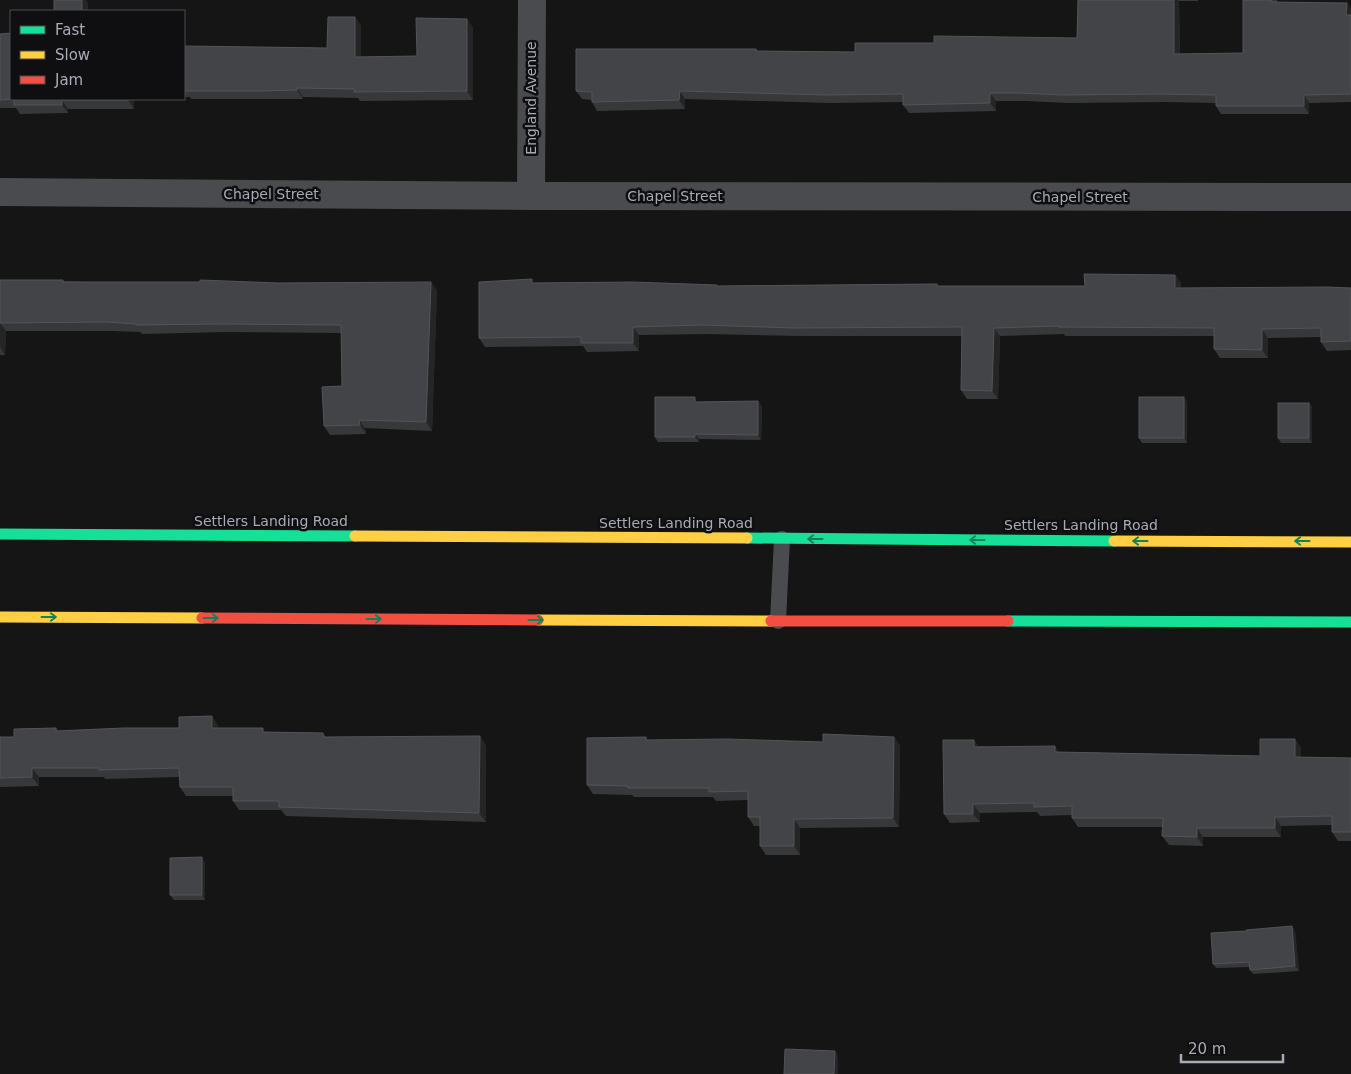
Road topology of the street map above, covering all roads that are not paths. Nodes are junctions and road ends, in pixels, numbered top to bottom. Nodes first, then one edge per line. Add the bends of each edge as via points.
1 (532, 0) edge
2 (0, 192) edge
3 (531, 196) junction
4 (1351, 197) edge
5 (0, 534) edge
6 (782, 539) junction
7 (1351, 542) edge
8 (0, 617) edge
9 (778, 621) junction
10 (1351, 622) edge

1 - 3 street, England Avenue
2 - 3 street, Chapel Street
3 - 4 street, Chapel Street
5 - 6 main road, Settlers Landing Road
7 -> 6 main road, Settlers Landing Road
6 - 9 lane
8 -> 9 main road
9 - 10 main road

